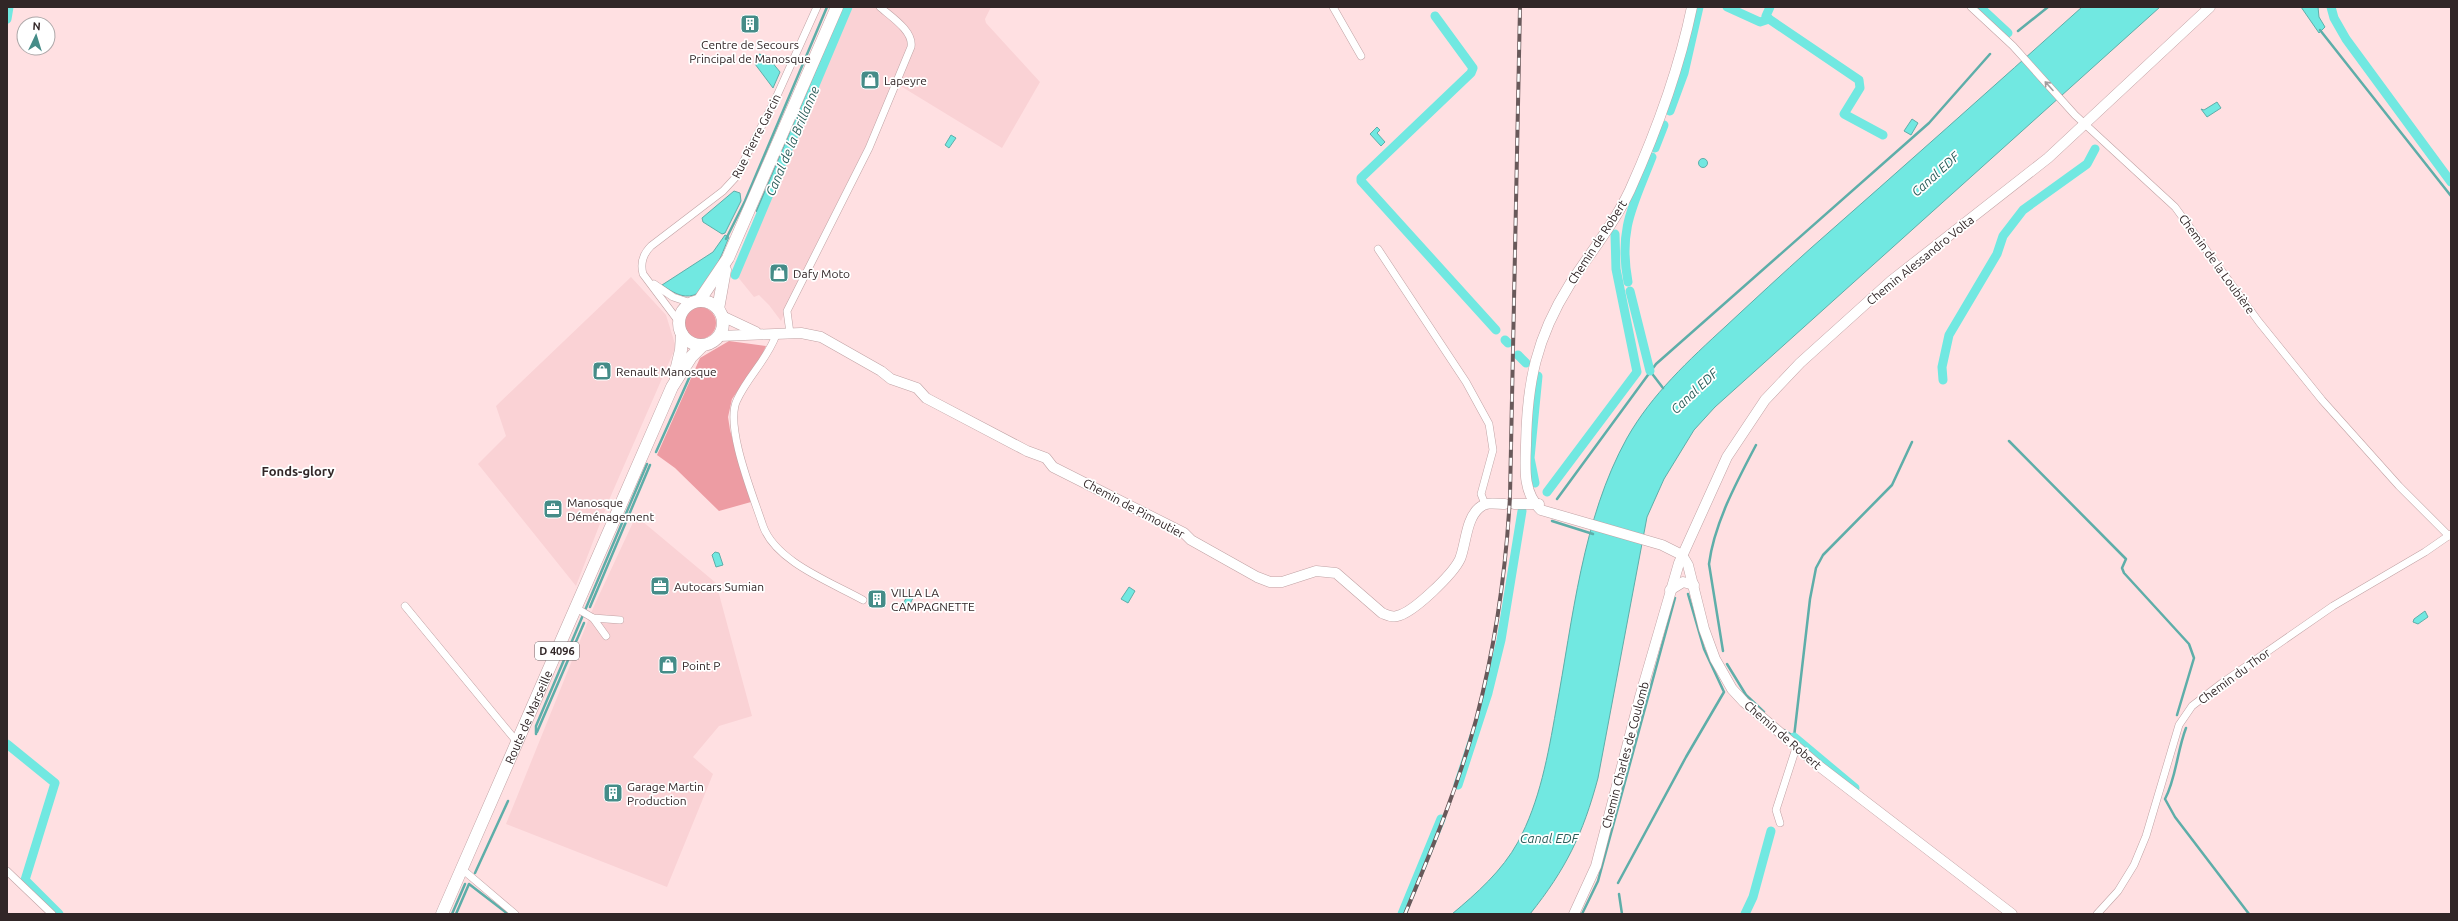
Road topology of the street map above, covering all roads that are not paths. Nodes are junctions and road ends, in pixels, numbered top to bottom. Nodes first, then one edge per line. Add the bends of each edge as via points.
1 (817, 7) edge
2 (837, 7) edge
3 (880, 7) edge
4 (1333, 7) edge
5 (1692, 7) edge
6 (1971, 7) edge
7 (2210, 7) edge
8 (1361, 56) dead end
9 (2085, 124) junction
10 (1378, 249) dead end
11 (728, 258) junction
12 (645, 277) junction
13 (695, 302) junction
14 (720, 312) junction
15 (679, 322) junction
16 (790, 333) junction
17 (682, 334) junction
18 (761, 334) junction
19 (776, 335) junction
20 (719, 336) junction
21 (703, 345) junction
22 (672, 387) junction
23 (1536, 500) junction
24 (1485, 504) junction
25 (1562, 516) junction
26 (2450, 535) edge
27 (1682, 555) junction
28 (1694, 585) junction
29 (1670, 592) junction
30 (863, 600) dead end
31 (405, 606) dead end
32 (576, 608) junction
33 (593, 618) junction
34 (620, 620) dead end
35 (606, 636) dead end
36 (517, 742) junction
37 (1796, 748) junction
38 (1780, 823) dead end
39 (462, 869) junction
40 (7, 871) edge
41 (52, 914) edge
42 (442, 914) edge
43 (515, 914) edge
44 (1574, 914) edge
45 (2012, 914) edge
46 (2097, 914) edge

1 - 12 street, Rue Pierre Garcin via 775,100 735,178 723,191 648,248 642,261
2 - 11 main road
3 - 16 street via 907,32 911,47 869,148 787,311
4 - 8 street
5 - 23 main road, Chemin de Robert via 1676,71 1635,178 1621,206 1559,303 1537,351 1532,367 1526,435 1528,490
9 -> 6 street, Chemin de la Loubière via 2013,46
7 - 9 main road, Chemin Alessandro Volta
9 - 26 street, Chemin de la Loubière via 2175,207 2259,322 2322,400 2404,491
9 - 27 main road, Chemin Alessandro Volta via 2048,158 1891,280 1792,371 1765,400 1728,457
10 - 24 street via 1466,382 1489,424 1493,450 1481,494
11 - 13 main road
11 - 14 main road
12 - 13 street via 667,294
12 - 15 street
13 - 14 main road via 711,303
13 - 15 main road via 681,312
14 - 18 main road, Chemin de Pimoutier
14 - 20 main road via 722,328
15 - 17 main road
16 - 19 main road, Chemin de Pimoutier
16 - 24 main road, Chemin de Pimoutier via 807,333 833,344 891,379 917,388 932,401 1040,455 1053,467 1184,533 1191,540 1257,577 1275,582 1316,571 1331,571 1345,579 1382,613 1389,616 1400,616 1435,589 1453,571 1460,559 1474,514
17 - 21 main road via 689,342
17 - 22 main road, Route de Marseille / D 4096
18 - 19 main road, Chemin de Pimoutier
18 - 20 main road, Chemin de Pimoutier
19 - 30 street via 769,353 737,399 733,415 736,441 768,540 796,562
20 - 21 main road
21 - 22 main road, Route de Marseille / D 4096 via 691,356
22 - 32 main road, Route de Marseille / D 4096
23 - 24 main road
23 - 25 main road
23 - 25 main road via 1541,510
25 - 27 main road via 1662,545
26 - 46 street, Chemin du Thor via 2327,610 2217,686 2188,711 2177,730 2146,836 2134,865 2118,891
27 - 28 main road, Chemin de Robert via 1688,564
27 - 29 main road, Chemin Alessandro Volta
28 - 29 main road via 1683,582
28 - 37 main road, Chemin de Robert via 1709,644 1723,674 1744,702
29 - 44 main road, Chemin Charles de Coulomb via 1596,866
31 - 36 street
32 - 33 street
32 - 36 main road, Route de Marseille / D 4096
33 - 34 street
33 - 35 street
36 - 39 main road, Route de Marseille / D 4096
37 - 38 street via 1776,810
37 - 45 main road, Chemin de Robert
39 - 42 main road, Route de Marseille / D 4096
39 - 43 street
40 - 41 street

